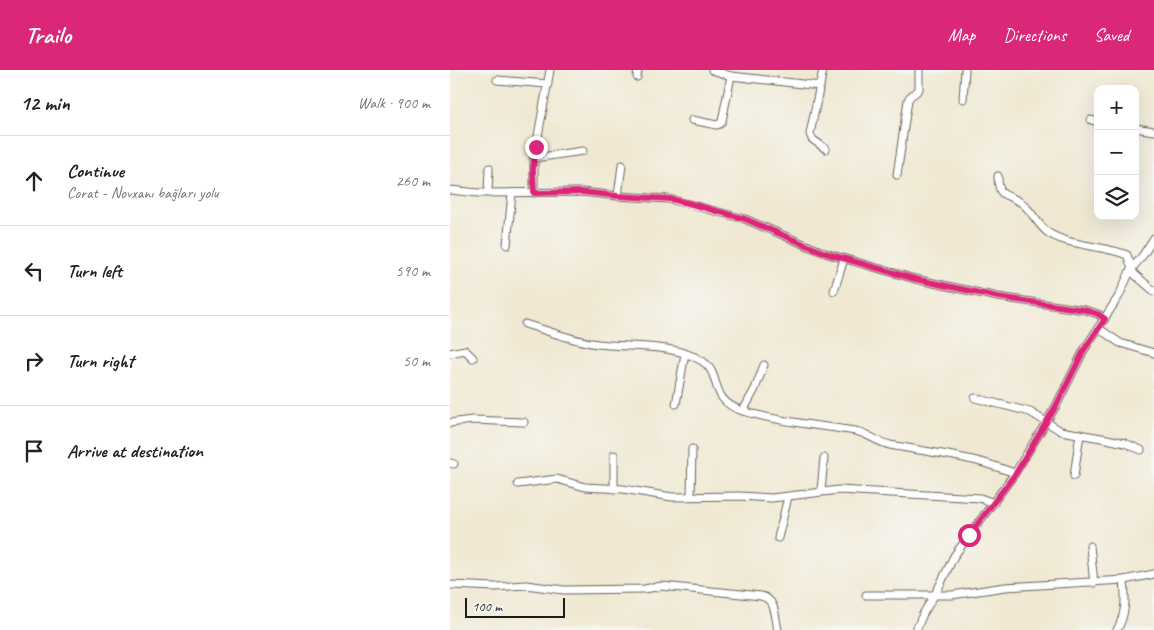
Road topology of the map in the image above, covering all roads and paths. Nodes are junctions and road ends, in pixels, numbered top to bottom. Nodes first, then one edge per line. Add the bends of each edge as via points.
1 (550, 70) edge
2 (712, 70) edge
3 (823, 70) edge
4 (919, 70) edge
5 (966, 70) edge
6 (731, 76) junction
7 (497, 80) dead end
8 (548, 84) junction
9 (820, 86) junction
10 (963, 98) dead end
11 (692, 120) dead end
12 (1139, 129) edge
13 (1154, 131) edge
14 (826, 149) dead end
15 (583, 151) dead end
16 (534, 158) junction
17 (622, 165) dead end
18 (489, 168) dead end
19 (898, 175) dead end
20 (998, 176) dead end
21 (450, 190) edge
22 (488, 193) junction
23 (512, 193) junction
24 (534, 193) junction
25 (618, 196) junction
26 (1154, 238) edge
27 (507, 245) dead end
28 (844, 259) junction
29 (1132, 268) junction
30 (834, 291) dead end
31 (1154, 291) edge
32 (1105, 319) junction
33 (525, 324) dead end
34 (1098, 328) junction
35 (450, 352) edge
36 (1154, 353) edge
37 (685, 354) junction
38 (473, 358) dead end
39 (764, 365) dead end
40 (976, 398) dead end
41 (676, 404) dead end
42 (743, 411) junction
43 (524, 422) dead end
44 (450, 423) edge
45 (1047, 423) junction
46 (1080, 434) junction
47 (692, 449) dead end
48 (1141, 450) dead end
49 (614, 455) dead end
50 (824, 458) dead end
51 (1016, 473) junction
52 (1074, 476) dead end
53 (518, 484) dead end
54 (614, 489) junction
55 (821, 491) junction
56 (691, 496) junction
57 (788, 497) junction
58 (994, 503) junction
59 (778, 538) dead end
60 (1090, 546) dead end
61 (1154, 574) edge
62 (1124, 580) junction
63 (1094, 583) junction
64 (450, 585) edge
65 (866, 595) dead end
66 (934, 596) junction
67 (778, 630) edge
68 (916, 630) edge
69 (1116, 630) edge

1 - 8 street
2 - 6 street
3 - 9 street
4 - 19 street via 919,89 908,100
5 - 10 street
6 - 9 street
6 - 11 street via 720,124
7 - 8 street
8 - 16 street
9 - 14 street via 810,134
12 - 13 street
15 - 16 street
16 - 24 street
17 - 25 street
18 - 22 street
20 - 29 street via 1000,192 1021,202 1045,230 1064,240 1127,255
21 - 22 street
22 - 23 street
23 - 24 street
23 - 27 street
24 - 25 street via 582,192
25 - 28 street via 670,199 745,219
26 - 29 street
28 - 30 street
28 - 32 street via 963,291 1085,310
29 - 31 street via 1138,278
29 - 32 street
32 - 34 street
33 - 37 street via 584,342 662,348
34 - 36 street via 1120,343
34 - 45 street
35 - 38 street via 465,350
37 - 41 street
37 - 42 street via 708,366 722,400
39 - 42 street
40 - 45 street via 1030,412
42 - 51 street via 857,431 889,444 969,459
43 - 44 street via 472,420
45 - 46 street via 1061,431
45 - 51 street
46 - 48 street via 1125,443
46 - 52 street
47 - 56 street
49 - 54 street
50 - 55 street
51 - 58 street
53 - 54 street via 557,480
54 - 56 street via 663,496
55 - 57 street
55 - 58 street via 971,498
56 - 57 street
57 - 59 street
58 - 66 street via 959,548
60 - 63 street
61 - 62 street
62 - 63 street
62 - 69 street via 1125,606
63 - 66 street via 1005,587
64 - 67 street via 526,585 564,590 662,586 761,596 769,598 773,605
65 - 66 street
66 - 68 street

